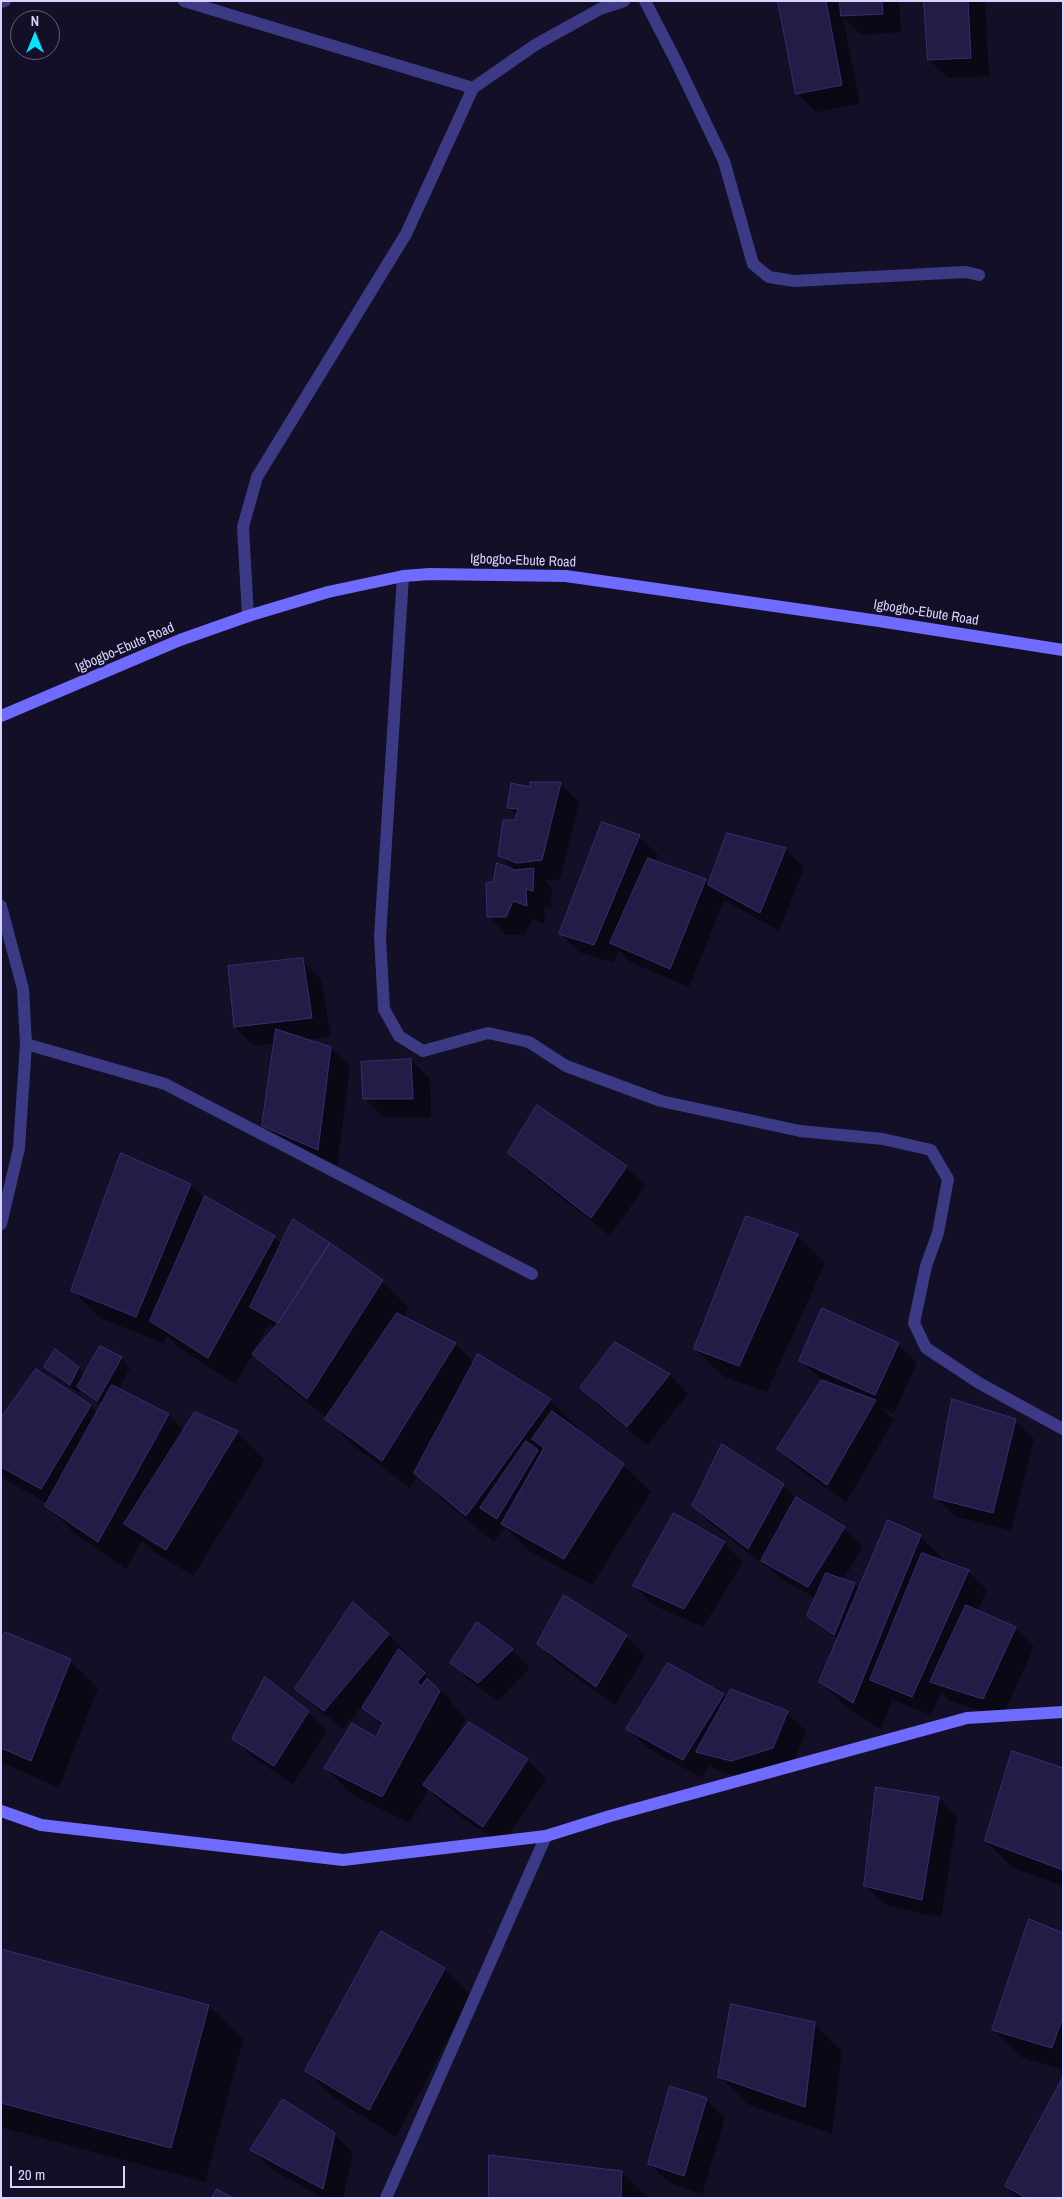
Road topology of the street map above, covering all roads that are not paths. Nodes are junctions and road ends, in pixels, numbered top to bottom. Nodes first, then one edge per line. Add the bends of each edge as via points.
1 (184, 1) edge
2 (624, 1) edge
3 (645, 1) edge
4 (473, 88) junction
5 (980, 276) dead end
6 (403, 576) junction
7 (248, 616) junction
8 (1063, 650) edge
9 (1, 716) edge
10 (1, 906) edge
11 (26, 1044) junction
12 (1, 1224) edge
13 (532, 1274) dead end
14 (1063, 1429) edge
15 (1063, 1712) edge
16 (1, 1810) edge
17 (546, 1836) junction
18 (386, 2198) edge

1 - 4 street
2 - 4 street via 600,10 535,45
3 - 5 street via 724,162 753,264 768,277 794,281 966,272
4 - 7 street via 406,234 257,477 243,527
6 - 7 main road, Igbogbo-Ebute Road via 328,592
6 - 8 main road, Igbogbo-Ebute Road via 458,573 566,576
6 - 14 street via 380,937 384,1009 399,1036 423,1051 488,1033 529,1042 566,1066 661,1102 800,1131 882,1139 931,1150 948,1179 938,1233 926,1266 914,1323 918,1332 926,1348 980,1383
7 - 9 main road, Igbogbo-Ebute Road via 180,640
10 - 11 street via 23,989
11 - 12 street via 18,1148
11 - 13 street via 165,1084
15 - 17 main road via 967,1718
16 - 17 main road via 41,1826 344,1860
17 - 18 street

